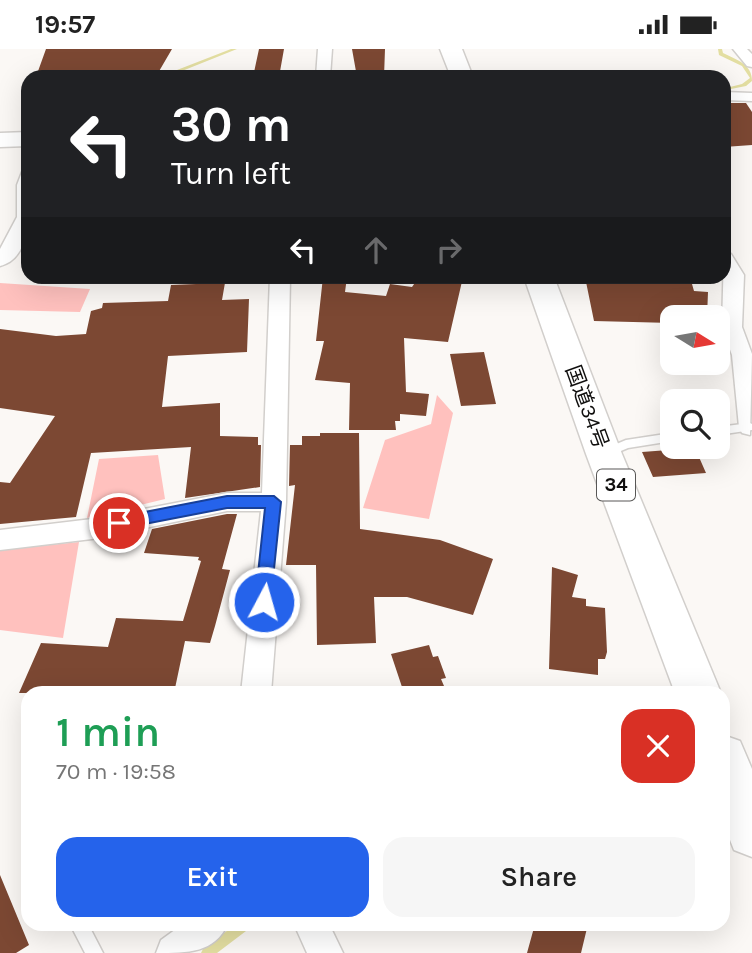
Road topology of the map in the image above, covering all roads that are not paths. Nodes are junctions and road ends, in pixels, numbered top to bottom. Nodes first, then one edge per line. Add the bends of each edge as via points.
1 (325, 49) edge
2 (451, 49) edge
3 (740, 49) edge
4 (752, 63) edge
5 (324, 70) edge
6 (458, 70) edge
7 (731, 96) edge
8 (752, 97) edge
9 (21, 140) edge
10 (0, 141) edge
11 (21, 227) edge
12 (0, 260) edge
13 (733, 265) edge
14 (280, 284) edge
15 (542, 284) edge
16 (750, 427) joint
17 (730, 430) edge
18 (660, 439) edge
19 (604, 454) junction
20 (274, 502) junction
21 (0, 540) edge
22 (257, 686) edge
23 (695, 686) edge
24 (730, 775) edge
25 (752, 832) edge
26 (83, 931) edge
27 (202, 931) edge
28 (314, 931) edge
29 (94, 953) edge
30 (174, 953) edge
31 (325, 953) edge

1 - 5 street
2 - 6 highway
3 - 4 street
7 - 8 street
9 - 10 main road
11 - 12 street
13 - 16 street via 732,327 742,355
14 - 20 street
15 - 19 highway, 国道34号 / 34
16 - 17 lane
18 - 19 lane via 626,444
19 - 23 highway, 国道34号 / 34
20 - 21 street via 227,502 92,529
20 - 22 street
24 - 25 highway
26 - 29 lane
27 - 30 street
28 - 31 street

